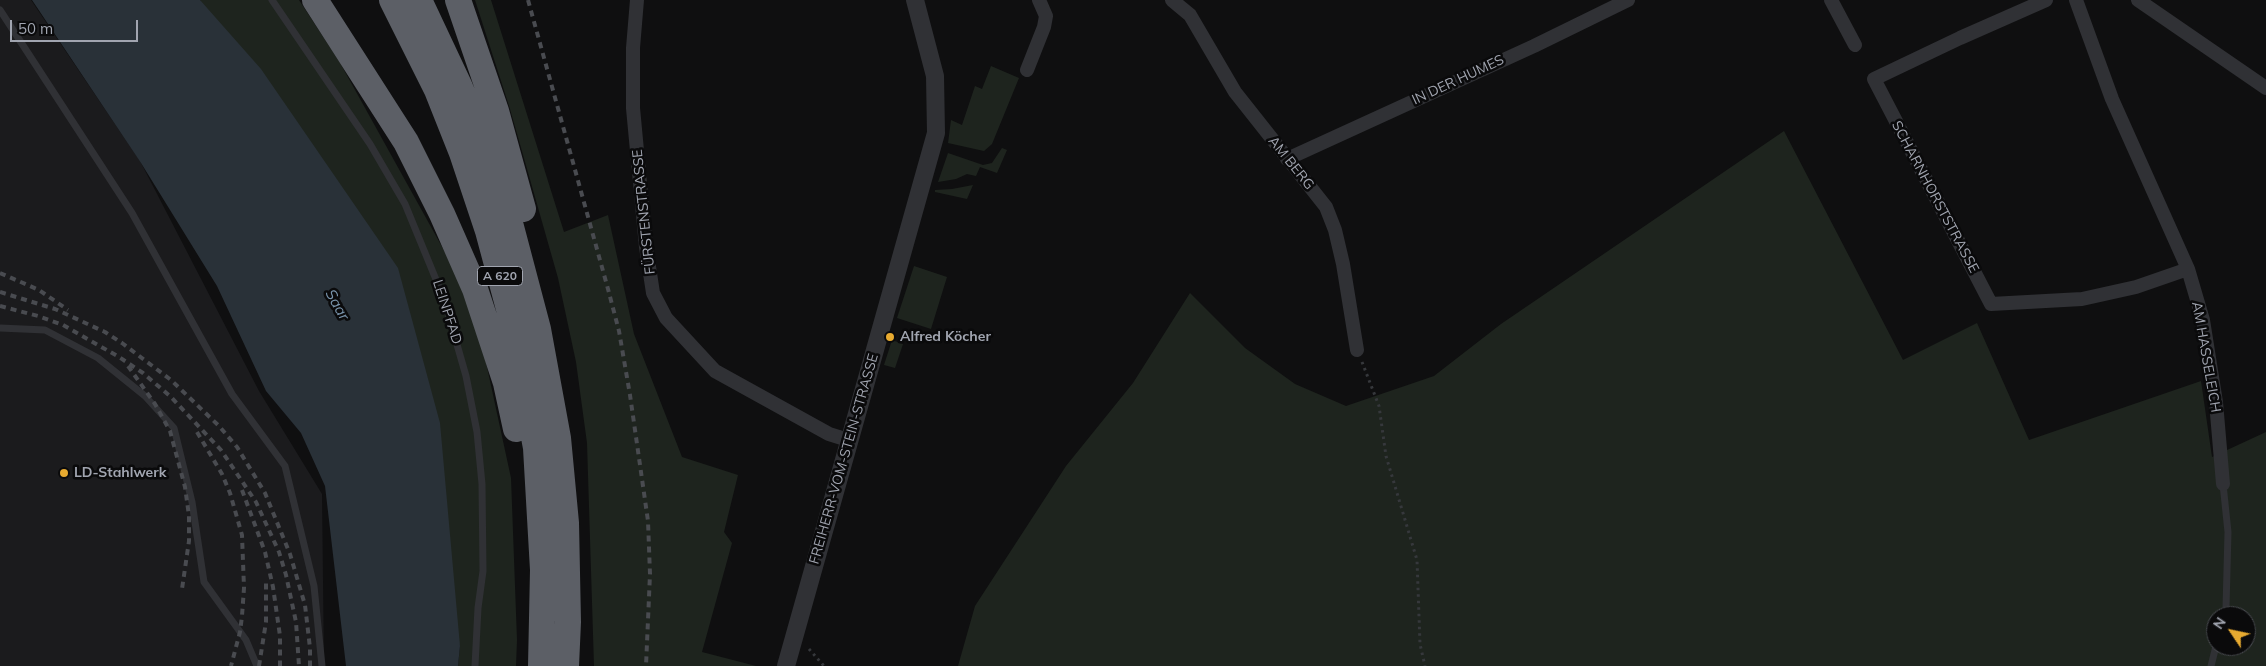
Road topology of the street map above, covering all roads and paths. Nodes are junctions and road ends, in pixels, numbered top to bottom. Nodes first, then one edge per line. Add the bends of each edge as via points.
1 (272, 0) edge
2 (315, 0) edge
3 (392, 0) edge
4 (419, 0) edge
5 (458, 0) edge
6 (637, 0) edge
7 (915, 0) edge
8 (1039, 0) edge
9 (1172, 0) edge
10 (1628, 0) edge
11 (1831, 0) edge
12 (2046, 0) edge
13 (2076, 0) edge
14 (2138, 0) edge
15 (0, 10) edge
16 (1855, 45) dead end
17 (1027, 70) dead end
18 (2266, 88) edge
19 (1287, 159) junction
20 (2188, 269) junction
21 (0, 328) edge
22 (538, 329) junction
23 (1357, 350) joint
24 (848, 440) junction
25 (2223, 484) joint
26 (543, 570) junction
27 (2226, 606) edge
28 (787, 661) edge
29 (257, 666) edge
30 (322, 666) edge
31 (476, 666) edge
32 (541, 666) edge
33 (566, 666) edge
34 (1425, 666) edge

1 - 31 lane, LEINPFAD via 375,152 405,204 444,299 466,376 482,484 483,571
2 - 26 highway via 406,142 475,289 506,383 521,448 527,520
3 - 26 highway, A 620 via 436,90 462,153 488,231 512,324 533,429
4 - 22 highway, A 620 via 485,148 510,223
5 - 22 highway via 496,111 522,208
6 - 24 street, FÜRSTENSTRASSE via 633,108 653,293 666,318 715,371 829,434
7 - 24 street, FREIHERR-VOM-STEIN-STRASSE via 935,76 936,133
8 - 17 street via 1046,16
9 - 19 street, AM BERG via 1190,15 1235,92
10 - 19 street, IN DER HUMES
11 - 16 street
12 - 20 street, SCHARNHORSTSTRASSE via 1874,80 1991,304 2082,299 2136,287
13 - 20 street, AM HASSELEICH via 2112,99
14 - 18 street
15 - 30 lane via 132,213 232,394 285,466 314,586
19 - 23 street, AM BERG via 1326,207 1335,230
20 - 25 street, AM HASSELEICH via 2204,330 2216,402
21 - 29 lane via 44,330 98,358 145,396 174,428 192,502 204,582 246,640
22 - 33 highway, A 620 via 558,438 566,522
23 - 34 path via 1379,406 1386,456 1417,560 1420,644
24 - 28 street, FREIHERR-VOM-STEIN-STRASSE
25 - 27 lane, AM HASSELEICH via 2228,532
26 - 32 highway, A 620

